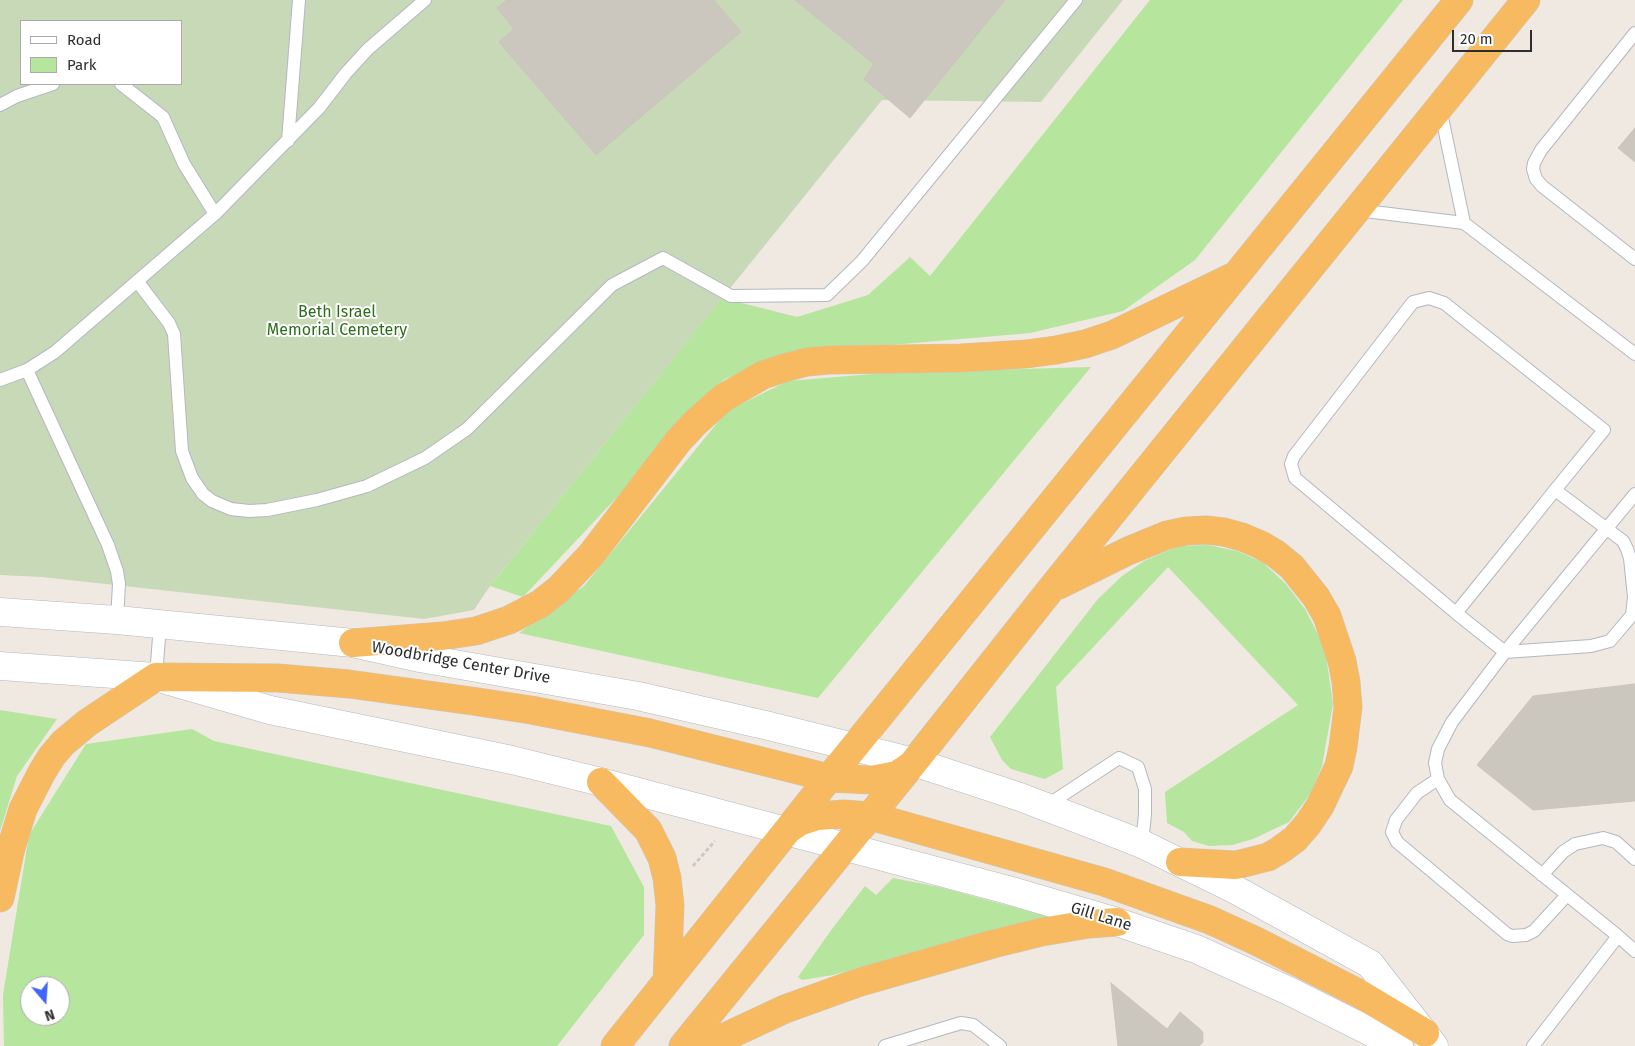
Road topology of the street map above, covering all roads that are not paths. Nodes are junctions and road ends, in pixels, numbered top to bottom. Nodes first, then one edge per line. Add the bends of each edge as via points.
1 (299, 0) edge
2 (425, 0) edge
3 (1076, 0) edge
4 (1459, 0) edge
5 (1526, 0) edge
6 (1635, 33) edge
7 (51, 85) edge
8 (122, 85) edge
9 (0, 105) edge
10 (1440, 107) junction
11 (288, 141) junction
12 (1357, 210) junction
13 (215, 214) junction
14 (1464, 223) junction
15 (1635, 259) edge
16 (1238, 274) junction
17 (137, 281) junction
18 (1635, 354) edge
19 (27, 370) junction
20 (0, 380) edge
21 (1556, 490) junction
22 (1635, 494) edge
23 (1606, 529) junction
24 (1051, 589) junction
25 (0, 612) edge
26 (1456, 613) junction
27 (117, 620) junction
28 (160, 624) junction
29 (354, 644) junction
30 (1505, 652) junction
31 (0, 666) edge
32 (156, 677) junction
33 (854, 747) junction
34 (914, 762) junction
35 (828, 778) junction
36 (1438, 779) junction
37 (601, 782) junction
38 (1046, 806) junction
39 (870, 816) junction
40 (786, 831) junction
41 (1142, 844) junction
42 (846, 846) junction
43 (1635, 859) edge
44 (1180, 862) junction
45 (1542, 875) junction
46 (1567, 895) junction
47 (0, 898) edge
48 (1117, 922) junction
49 (1618, 936) junction
50 (1633, 944) edge
51 (667, 981) junction
52 (1430, 1040) edge
53 (907, 1043) edge
54 (615, 1046) edge
55 (683, 1046) edge
56 (706, 1046) edge
57 (885, 1046) edge
58 (1000, 1046) edge
59 (1399, 1046) edge
60 (1533, 1046) edge

1 - 11 lane
2 - 11 lane via 368,49
3 - 17 lane via 862,261 827,295 731,296 663,258 612,285 467,429 425,458 367,486 317,500 249,511 230,509 203,494 192,478 182,451 174,334 169,322
4 - 16 highway
5 - 10 highway
6 - 15 lane via 1541,150 1533,169 1542,186
7 - 9 lane
8 - 13 lane via 163,117 184,164
10 - 12 highway
10 - 14 lane
11 - 13 lane
12 - 14 lane
12 - 24 highway
13 - 17 lane
14 - 18 lane
16 - 29 highway via 1112,335 1075,346 969,358 814,362 763,375 723,398 695,423 591,555 540,604 509,620 476,631
16 - 33 highway
17 - 19 lane via 56,352
19 - 20 lane
19 - 27 lane via 108,545 119,584
21 - 23 lane
21 - 26 lane
21 - 26 lane via 1604,430 1444,303 1429,298 1414,302 1294,456 1291,469 1298,481
22 - 23 lane
23 - 30 lane
23 - 30 lane via 1623,541 1630,558 1634,597 1632,615 1610,641 1591,646
24 - 34 highway
24 - 44 highway via 1167,535 1206,530 1242,537 1276,554 1292,567 1327,616 1342,661 1348,707 1339,766 1320,806 1295,838 1268,857 1236,865
25 - 27 street, Woodbridge Center Drive
26 - 30 lane
27 - 28 street, Woodbridge Center Drive
28 - 29 street, Woodbridge Center Drive
28 - 32 lane
29 - 33 street, Woodbridge Center Drive via 638,696
30 - 36 lane via 1452,722 1438,749 1435,763
31 - 32 street
32 - 35 highway via 278,678 472,701 650,733
32 - 37 street via 270,710 512,760
32 - 47 highway via 87,723 52,756 24,809
33 - 34 street, Woodbridge Center Drive
33 - 35 highway
34 - 35 highway via 901,772 884,778
34 - 38 street
34 - 39 highway
35 - 40 highway
36 - 45 lane via 1450,800
36 - 46 lane via 1417,793 1396,820 1392,832 1397,842 1512,936 1534,931
37 - 40 street
37 - 51 highway via 648,830 662,858 670,905
38 - 41 street
38 - 41 lane via 1118,758 1138,767 1145,789
39 - 40 highway via 817,816
39 - 42 highway
39 - 52 highway via 1095,880 1210,920 1360,994
40 - 42 street, Gill Lane
40 - 51 highway
41 - 44 street
42 - 48 street, Gill Lane
42 - 55 highway
43 - 45 lane via 1616,842 1603,838 1575,844 1562,852
44 - 52 street via 1370,964
45 - 46 lane
46 - 49 lane
48 - 56 highway via 1042,932 857,983 785,1009
48 - 59 street, Gill Lane via 1235,966
49 - 50 lane
49 - 60 lane
51 - 54 highway
53 - 57 lane
53 - 58 lane via 954,1024 968,1024

